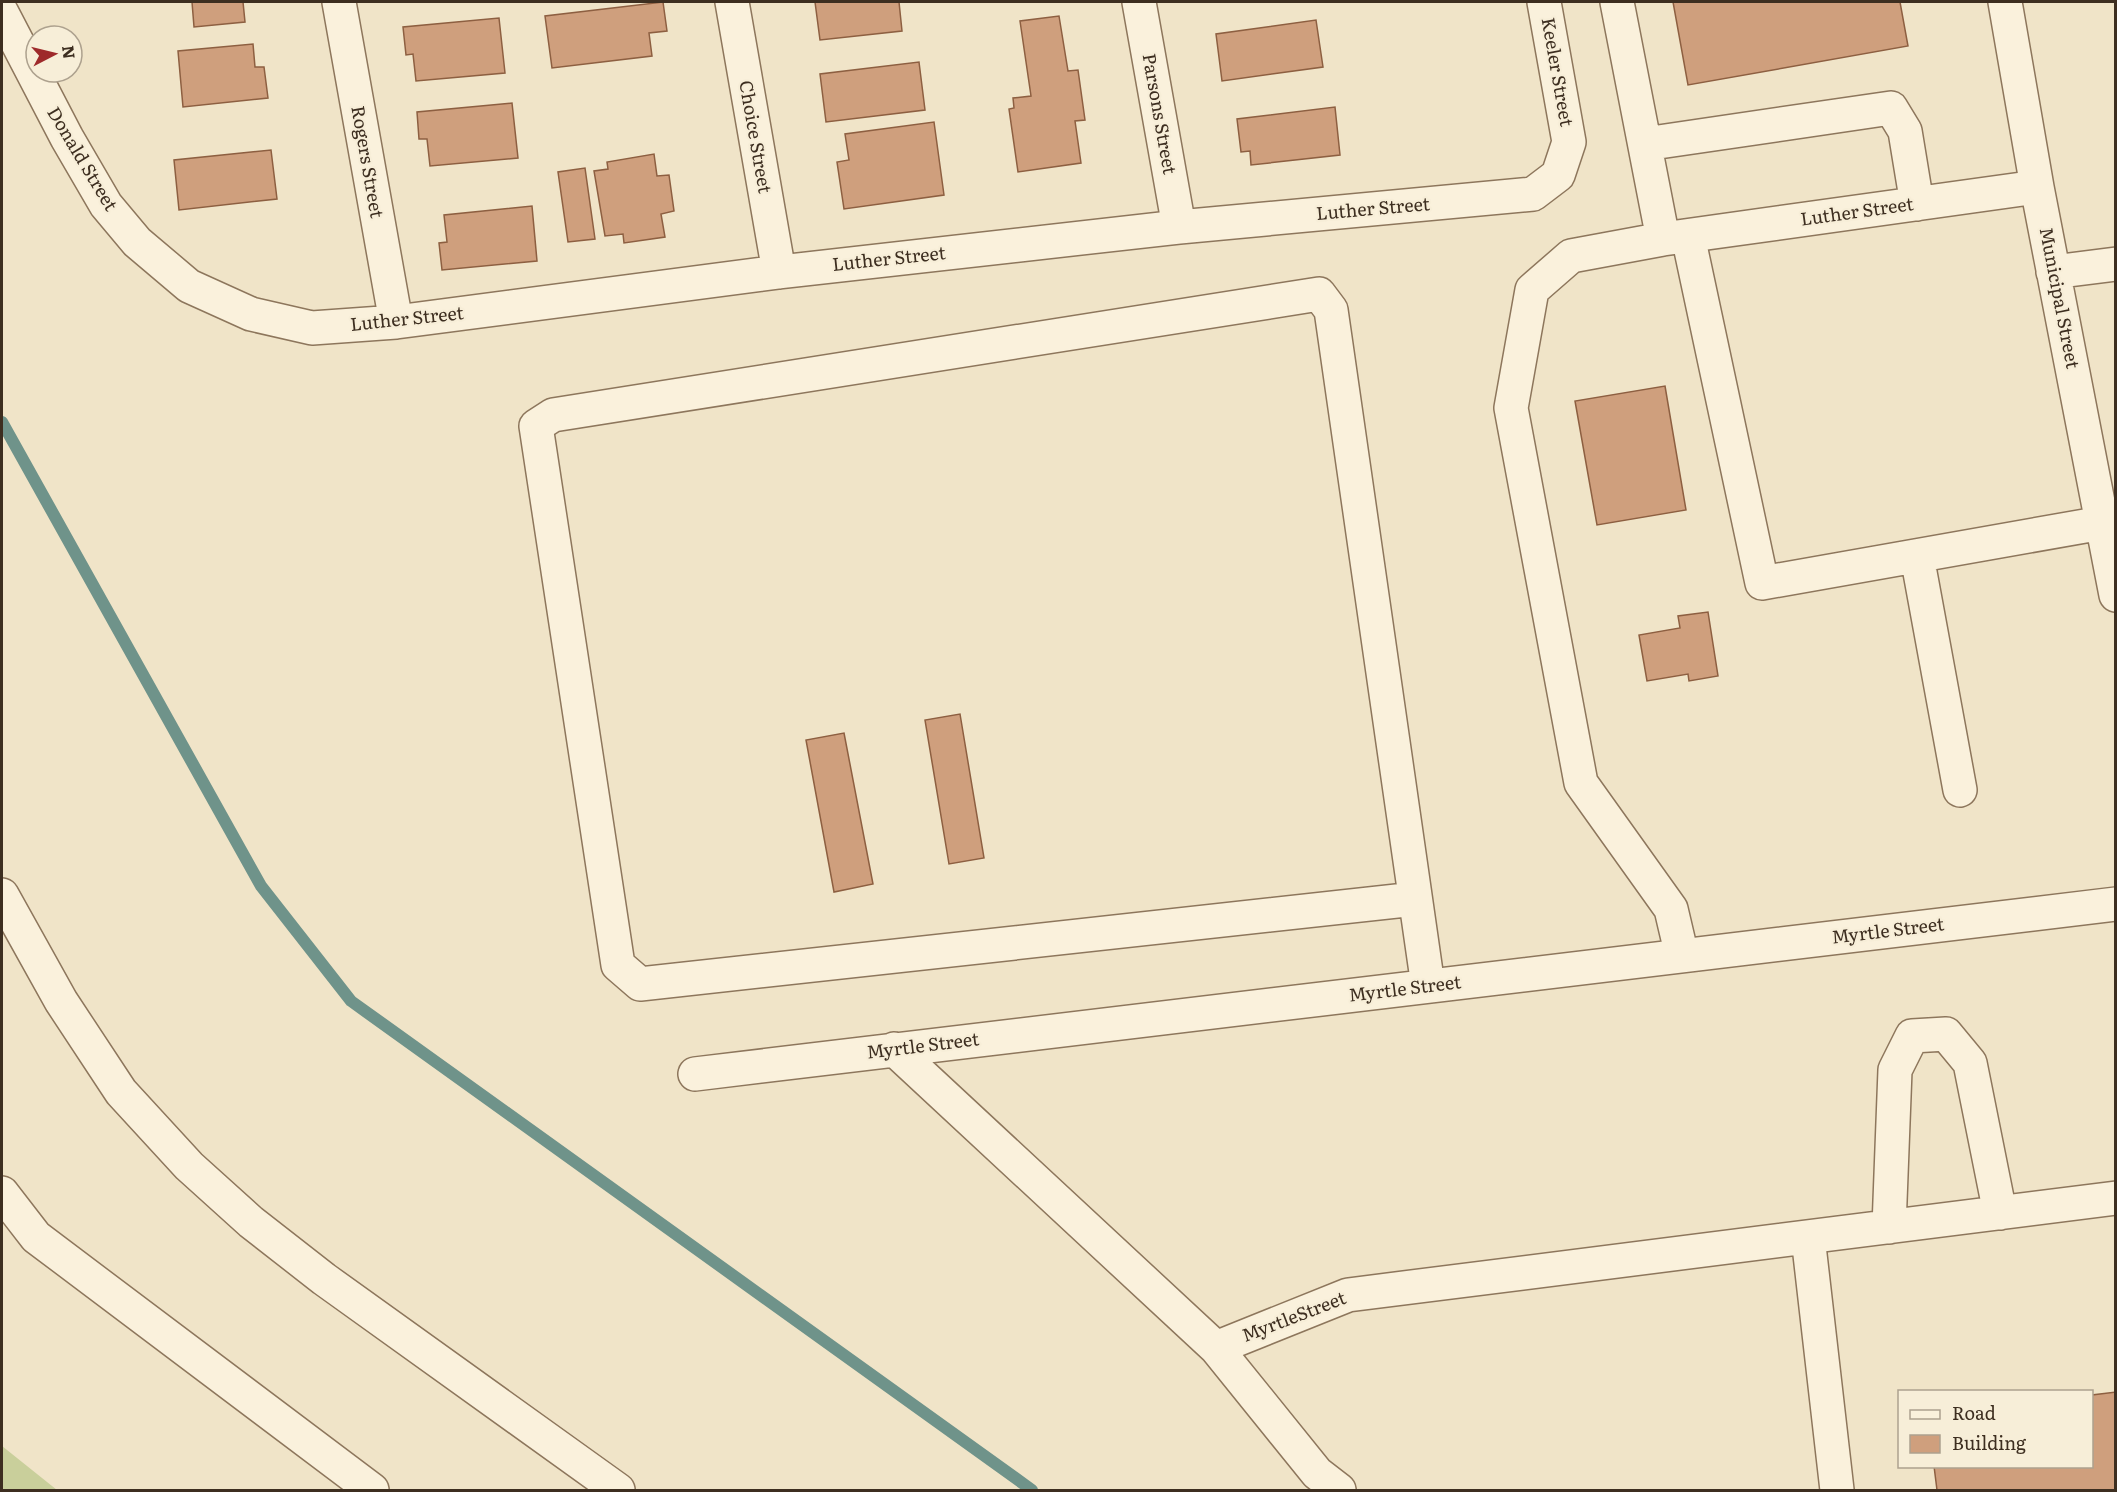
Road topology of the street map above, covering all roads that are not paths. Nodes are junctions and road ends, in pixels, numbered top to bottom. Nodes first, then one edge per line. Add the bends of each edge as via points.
1 (339, 2) edge
2 (732, 2) edge
3 (1139, 2) edge
4 (1544, 2) edge
5 (1617, 2) edge
6 (2005, 2) edge
7 (2, 13) edge
8 (1569, 142) joint
9 (1645, 144) junction
10 (2037, 187) junction
11 (1917, 204) junction
12 (1179, 227) junction
13 (1664, 239) junction
14 (2115, 264) edge
15 (779, 272) junction
16 (2054, 272) junction
17 (189, 286) joint
18 (396, 322) junction
19 (2102, 523) junction
20 (1917, 556) junction
21 (2115, 595) edge
22 (1960, 790) dead end
23 (2, 895) edge
24 (1415, 899) junction
25 (2115, 904) edge
26 (1682, 956) junction
27 (1428, 986) junction
28 (894, 1049) junction
29 (695, 1074) dead end
30 (2, 1193) edge
31 (2115, 1198) edge
32 (2000, 1213) junction
33 (1889, 1227) junction
34 (1808, 1237) junction
35 (1216, 1347) junction
36 (372, 1491) edge
37 (618, 1491) edge
38 (1339, 1491) edge
39 (1837, 1491) edge

1 - 18 street, Rogers Street
2 - 15 street, Choice Street
3 - 12 street, Parsons Street
4 - 8 street, Keeler Street
5 - 9 street
6 - 10 street, Municipal Street
7 - 17 street, Donald Street via 106,205 138,242
8 - 12 street, Luther Street via 1558,175 1533,194
9 - 11 street via 1891,108 1905,131
9 - 13 street
10 - 11 street, Luther Street
10 - 16 street, Municipal Street
11 - 13 street, Luther Street
12 - 15 street, Luther Street
13 - 20 street via 1762,583
13 - 26 street, Luther Street via 1571,256 1532,290 1511,408 1581,783 1671,909
14 - 16 street
15 - 18 street, Luther Street
16 - 19 street, Municipal Street
17 - 18 street, Luther Street via 251,314 312,328
19 - 20 street
19 - 21 street, Municipal Street
20 - 22 street
23 - 37 street via 61,1001 121,1092 189,1166 251,1222 324,1279
24 - 24 street via 1330,310 1319,294 553,415 536,426 618,965 640,984
24 - 27 street
25 - 26 street, Myrtle Street
26 - 27 street, Myrtle Street
27 - 28 street, Myrtle Street
28 - 29 street, Myrtle Street
28 - 35 street
30 - 36 street via 36,1237
31 - 32 street, MyrtleStreet
32 - 33 street, MyrtleStreet
32 - 33 street via 1970,1063 1946,1034 1912,1036 1894,1070
33 - 34 street, MyrtleStreet
34 - 35 street, MyrtleStreet via 1348,1295
34 - 39 street
35 - 38 street via 1317,1473

